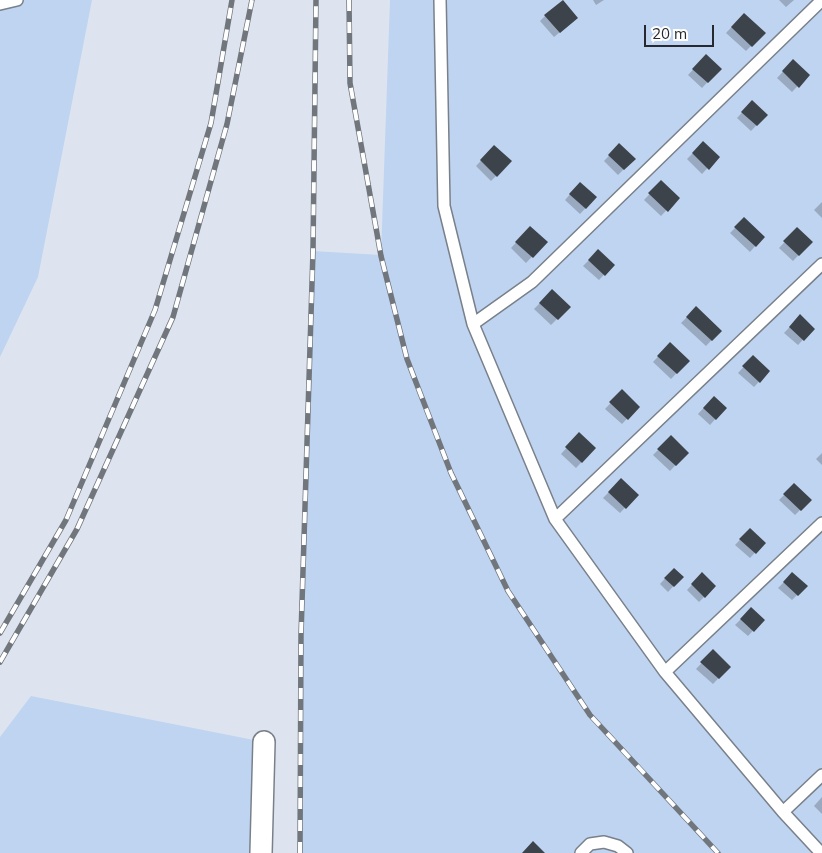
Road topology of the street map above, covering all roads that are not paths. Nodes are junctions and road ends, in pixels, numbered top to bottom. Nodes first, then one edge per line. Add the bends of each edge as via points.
1 (17, 0) edge
2 (440, 0) edge
3 (822, 0) edge
4 (0, 4) edge
5 (822, 264) edge
6 (473, 324) junction
7 (555, 519) junction
8 (822, 523) edge
9 (665, 672) junction
10 (264, 742) dead end
11 (822, 775) edge
12 (784, 812) junction
13 (261, 853) edge
14 (581, 853) edge
15 (627, 853) edge
16 (821, 853) edge

1 - 4 lane
2 - 6 lane via 444,206
3 - 6 lane via 532,282
5 - 7 lane
6 - 7 lane
7 - 9 lane
8 - 9 lane
9 - 12 lane
10 - 13 street
11 - 12 lane
12 - 16 lane
14 - 15 lane via 590,844 604,842

